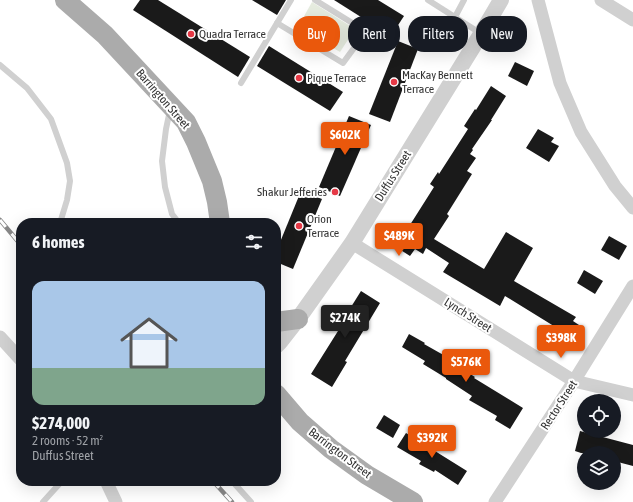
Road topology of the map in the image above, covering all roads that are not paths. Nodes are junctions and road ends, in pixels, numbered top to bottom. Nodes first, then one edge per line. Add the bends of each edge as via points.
1 (64, 0) edge
2 (290, 0) edge
3 (315, 0) edge
4 (428, 0) edge
5 (464, 0) edge
6 (501, 0) edge
7 (538, 0) edge
8 (601, 0) edge
9 (453, 16) edge
10 (456, 16) edge
11 (492, 16) edge
12 (348, 20) edge
13 (633, 20) edge
14 (277, 23) junction
15 (476, 44) edge
16 (351, 52) edge
17 (0, 65) edge
18 (241, 83) dead end
19 (171, 107) junction
20 (633, 208) edge
21 (62, 218) edge
22 (175, 218) edge
23 (219, 218) edge
24 (352, 242) junction
25 (633, 286) edge
26 (298, 319) junction
27 (281, 321) edge
28 (0, 336) edge
29 (281, 341) edge
30 (16, 354) edge
31 (574, 382) junction
32 (633, 395) edge
33 (281, 400) edge
34 (57, 486) edge
35 (108, 486) edge
36 (237, 486) edge
37 (43, 502) edge
38 (116, 502) edge
39 (251, 502) edge
40 (413, 502) edge
41 (495, 502) edge

1 - 19 main road, Barrington Street via 105,35
2 - 14 lane
3 - 12 lane
4 - 9 lane
5 - 10 lane
6 - 11 street, Duffus Street
7 - 20 street via 560,83 581,132 615,186
8 - 13 street
14 - 16 lane via 343,63
14 - 18 lane
15 - 24 street, Duffus Street
17 - 21 lane via 27,88 51,119 67,163 70,181 68,200
19 - 22 lane via 162,161 165,187
19 - 23 main road, Barrington Street via 186,122 196,142 212,181
24 - 26 street, Duffus Street
24 - 31 street, Lynch Street
25 - 31 street, Rector Street
26 - 27 main road
26 - 29 street, Duffus Street
28 - 30 street
31 - 32 street, Lynch Street
31 - 41 street, Rector Street
33 - 40 main road, Barrington Street via 300,422 331,449 367,475
34 - 37 lane
35 - 38 street
36 - 39 lane

